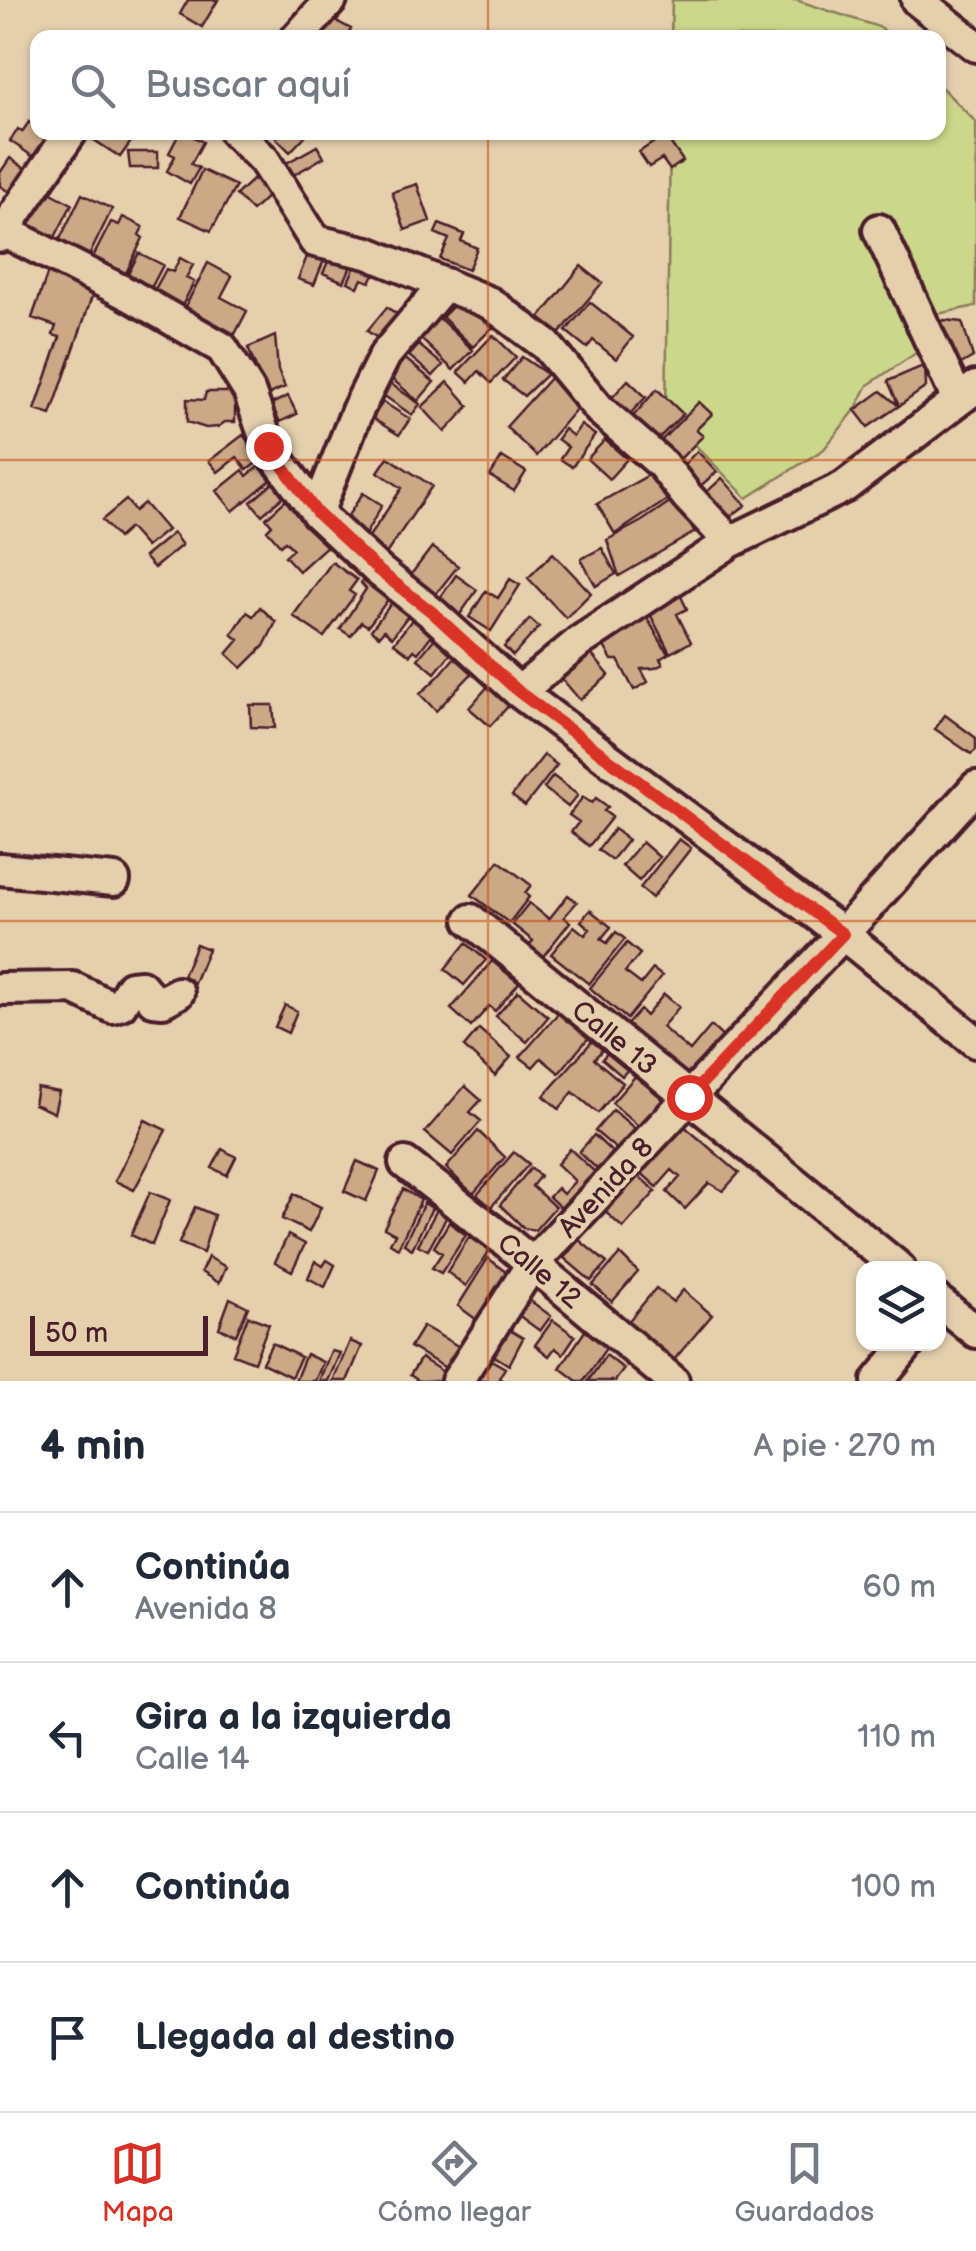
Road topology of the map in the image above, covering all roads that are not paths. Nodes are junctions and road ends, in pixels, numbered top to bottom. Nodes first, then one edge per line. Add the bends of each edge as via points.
1 (332, 0) edge
2 (917, 0) edge
3 (304, 30) edge
4 (976, 46) edge
5 (65, 140) edge
6 (243, 140) edge
7 (879, 230) dead end
8 (1, 232) edge
9 (445, 284) junction
10 (967, 394) edge
11 (317, 513) junction
12 (730, 542) junction
13 (519, 692) junction
14 (976, 787) edge
15 (0, 869) edge
16 (114, 880) dead end
17 (471, 920) dead end
18 (843, 934) junction
19 (0, 989) edge
20 (178, 992) dead end
21 (976, 1042) edge
22 (689, 1097) junction
23 (405, 1163) dead end
24 (890, 1261) edge
25 (532, 1264) junction
26 (946, 1308) edge
27 (976, 1332) edge
28 (902, 1351) edge
29 (457, 1381) edge
30 (672, 1381) edge
31 (878, 1381) edge

1 - 3 street
2 - 4 street
5 - 8 street
6 - 9 street via 264,160 315,241 368,253
7 - 10 street
8 - 11 street via 222,348 249,391 268,446
9 - 11 street via 385,355
9 - 12 street via 490,303 546,345
10 - 12 street via 844,488
11 - 13 street
12 - 13 street via 578,642
13 - 18 street
14 - 18 street, Avenida 8
15 - 16 street
17 - 22 street, Calle 13
18 - 21 street
18 - 22 street, Avenida 8
19 - 20 street via 73,988 112,1007 131,987 141,986 153,1000
22 - 24 street, Calle 13
22 - 25 street, Avenida 8
23 - 25 street, Calle 12
25 - 29 street, Avenida 8
25 - 30 street, Calle 12
26 - 27 street
28 - 31 street

